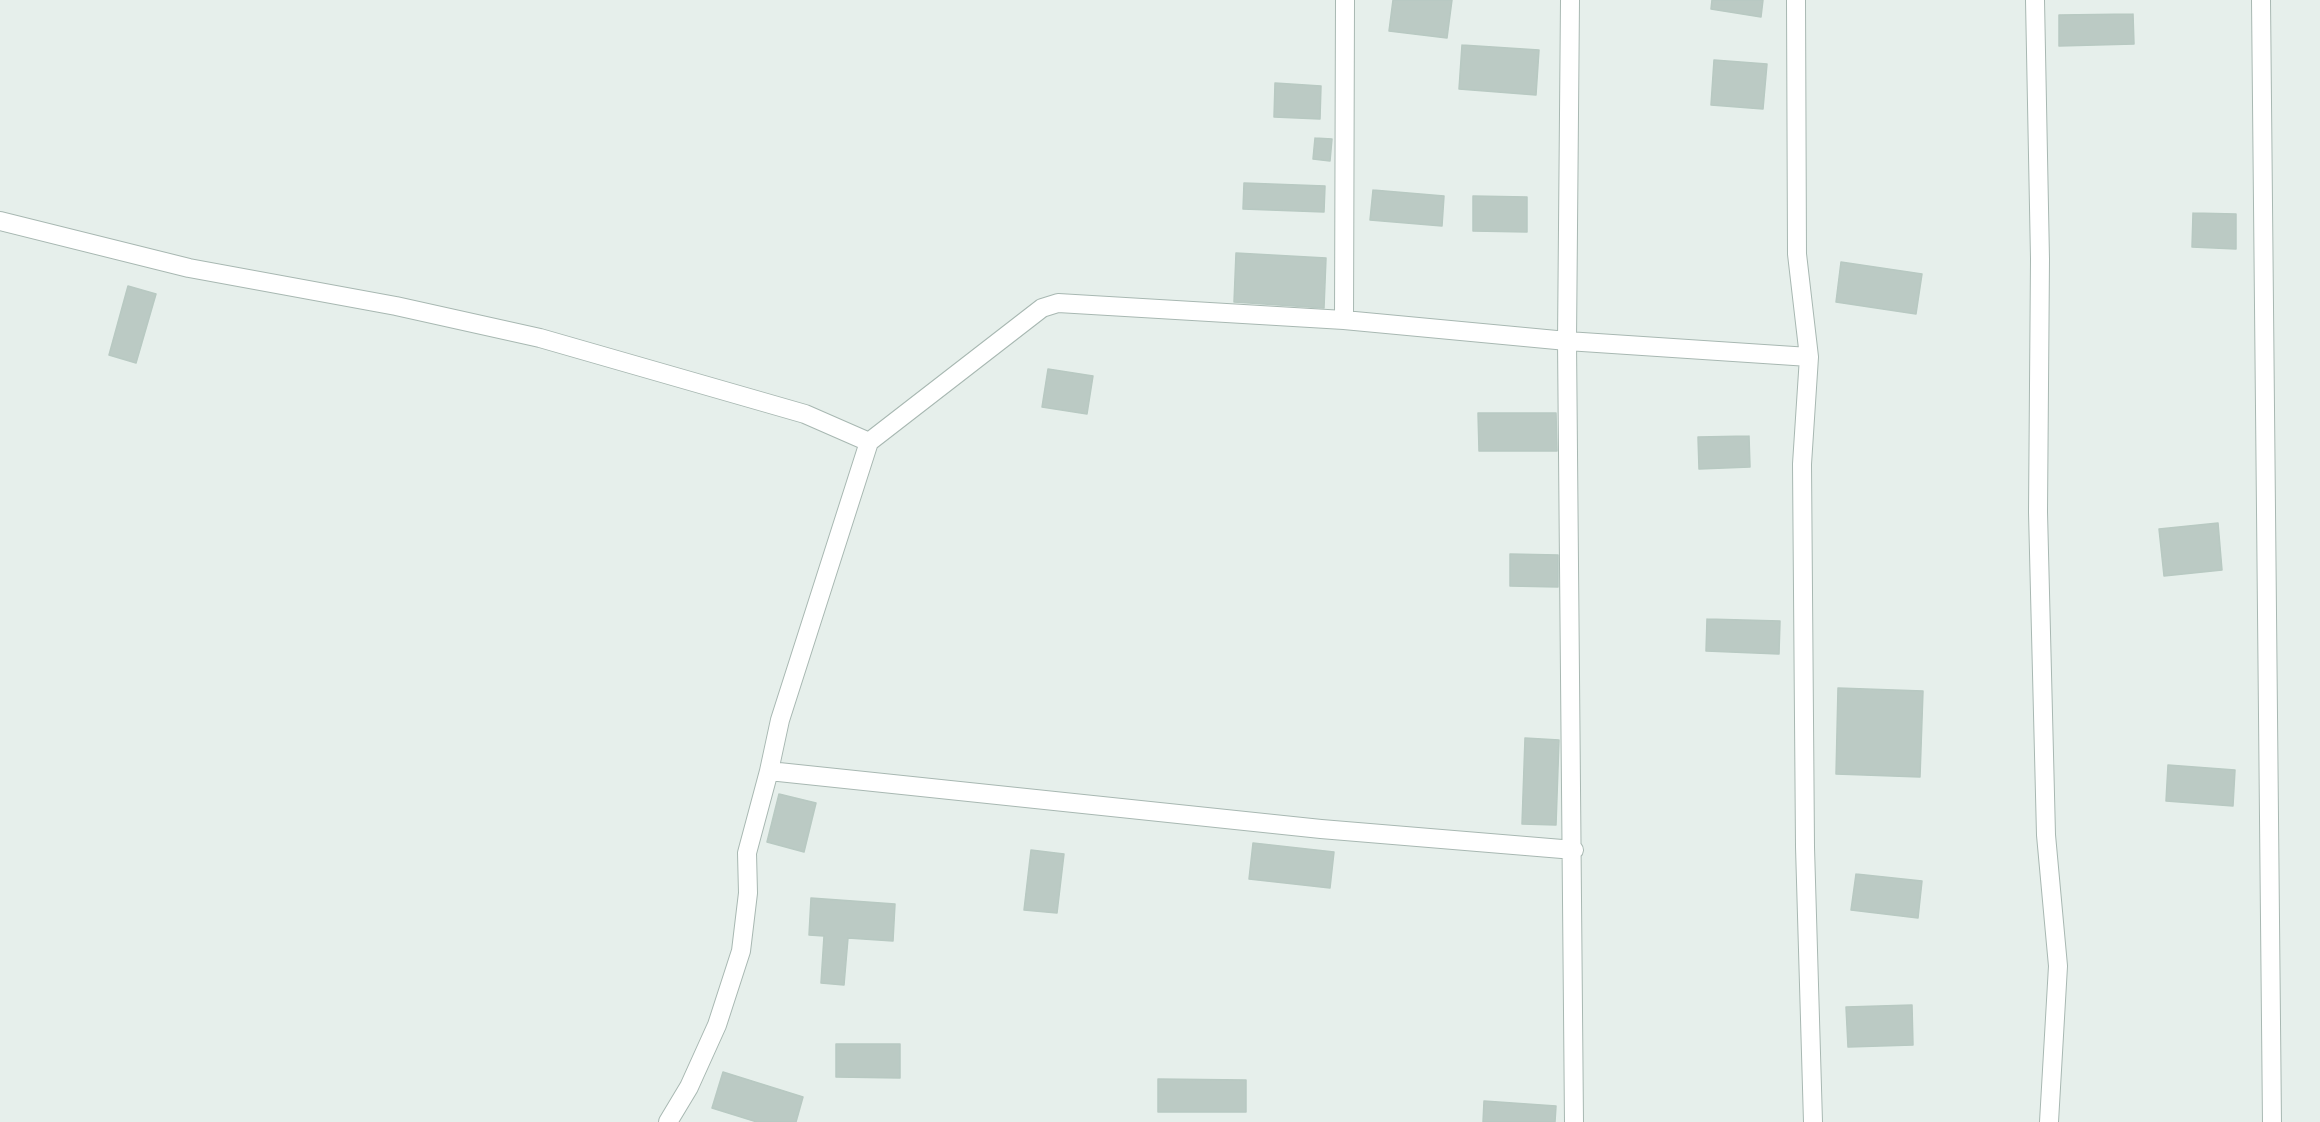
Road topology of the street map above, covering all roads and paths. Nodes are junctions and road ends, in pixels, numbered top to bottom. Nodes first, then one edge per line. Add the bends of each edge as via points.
1 (1345, 0) edge
2 (1570, 0) edge
3 (1796, 0) edge
4 (2035, 0) edge
5 (2261, 0) edge
6 (0, 221) edge
7 (1344, 320) junction
8 (1567, 341) junction
9 (1809, 357) junction
10 (868, 442) junction
11 (769, 771) junction
12 (1574, 850) junction
13 (669, 1122) edge
14 (1574, 1122) edge
15 (1813, 1122) edge
16 (2049, 1122) edge
17 (2272, 1122) edge

1 - 7 street
2 - 8 street
3 - 9 street via 1797,254
4 - 16 street via 2040,259 2038,512 2046,835 2058,966
5 - 17 street
6 - 10 street via 189,268 396,306 540,338 805,414
7 - 8 street
7 - 10 street via 1058,303 1042,308
8 - 9 street
8 - 12 street
9 - 15 street via 1802,464 1805,847
10 - 11 street via 780,720
11 - 12 street via 1321,829
11 - 13 street via 747,853 748,893 741,951 717,1025
12 - 14 street

